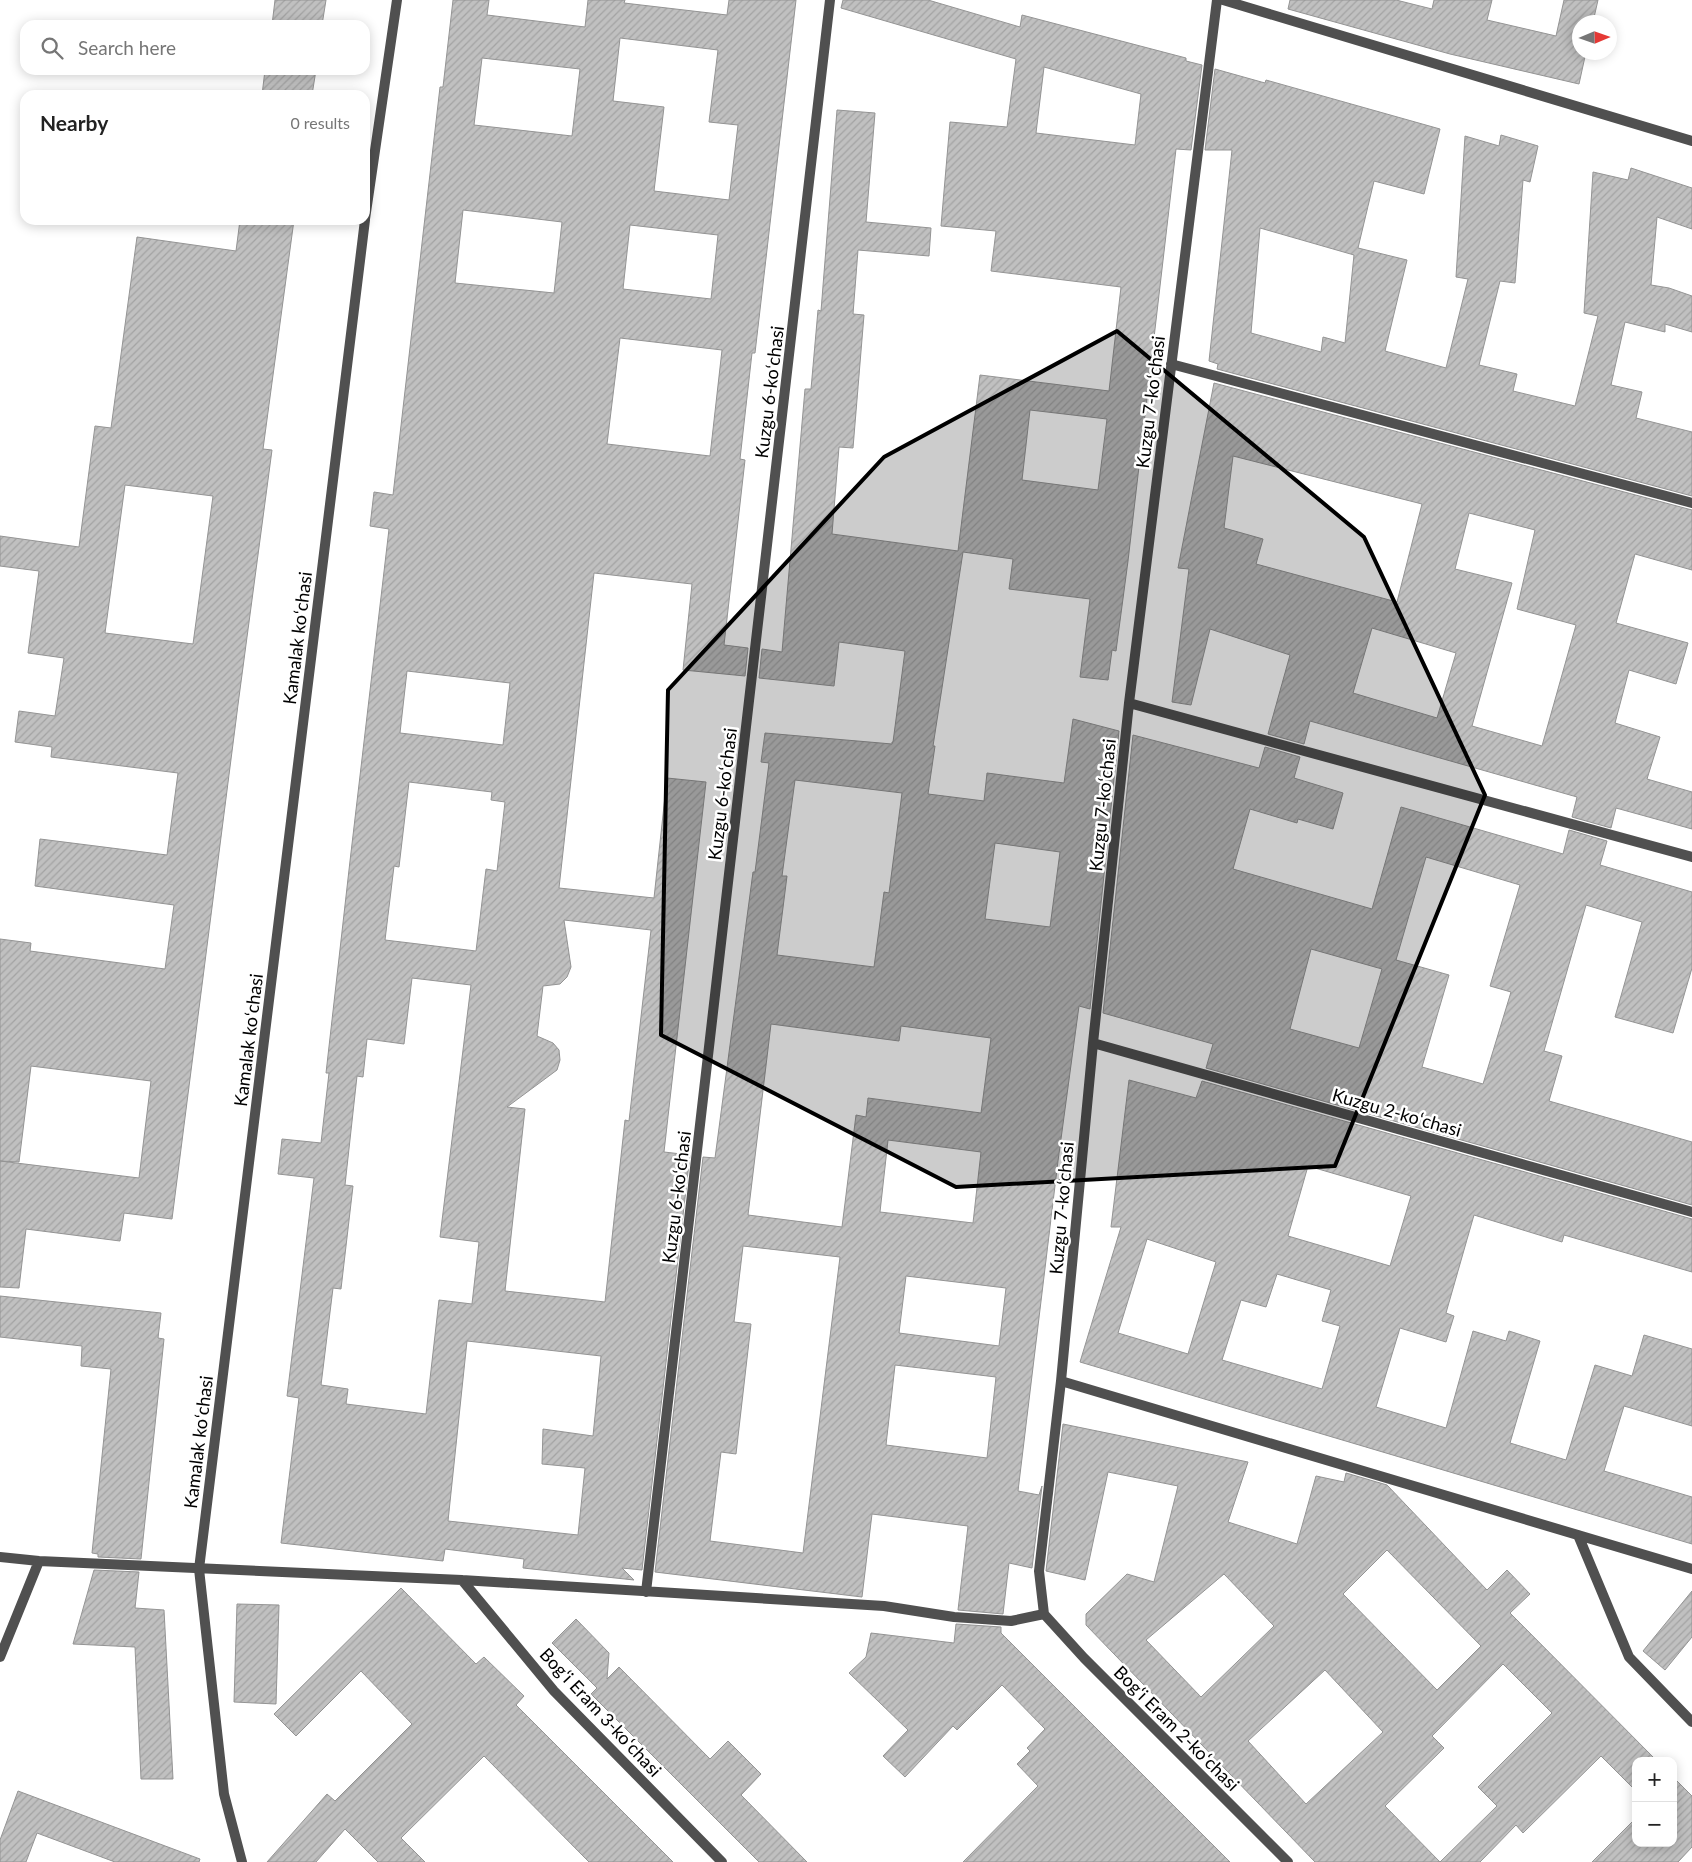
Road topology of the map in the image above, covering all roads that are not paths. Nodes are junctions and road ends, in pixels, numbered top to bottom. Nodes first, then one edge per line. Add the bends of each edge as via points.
1 (397, 0) edge
2 (830, 0) edge
3 (1217, 0) edge
4 (1223, 0) edge
5 (1692, 140) edge
6 (370, 185) edge
7 (364, 225) edge
8 (1172, 364) junction
9 (1692, 503) edge
10 (1129, 703) junction
11 (1692, 858) edge
12 (1093, 1043) junction
13 (1692, 1212) edge
14 (1061, 1381) junction
15 (1578, 1535) junction
16 (0, 1557) edge
17 (38, 1561) junction
18 (199, 1569) junction
19 (1692, 1569) edge
20 (462, 1580) junction
21 (646, 1592) junction
22 (1044, 1614) junction
23 (0, 1657) edge
24 (1692, 1722) edge
25 (242, 1862) edge
26 (722, 1862) edge
27 (1288, 1862) edge

1 - 6 street, Kamalak koʻchasi
2 - 21 street, Kuzgu 6-koʻchasi
3 - 8 street, Kuzgu 7-koʻchasi
4 - 5 street
7 - 18 street, Kamalak koʻchasi
8 - 9 street
8 - 10 street, Kuzgu 7-koʻchasi
10 - 11 street
10 - 12 street, Kuzgu 7-koʻchasi
12 - 13 street, Kuzgu 2-koʻchasi
12 - 14 street, Kuzgu 7-koʻchasi
14 - 15 street
14 - 22 street, Kuzgu 7-koʻchasi via 1038,1571
15 - 19 street
15 - 24 street via 1629,1657
16 - 17 street
17 - 18 street
17 - 23 street
18 - 20 street
18 - 25 street, Kamalak koʻchasi via 224,1794
20 - 21 street
20 - 26 street, Bogʻi Eram 3-koʻchasi via 554,1691
21 - 22 street via 884,1606 1011,1622
22 - 27 street, Bogʻi Eram 2-koʻchasi

